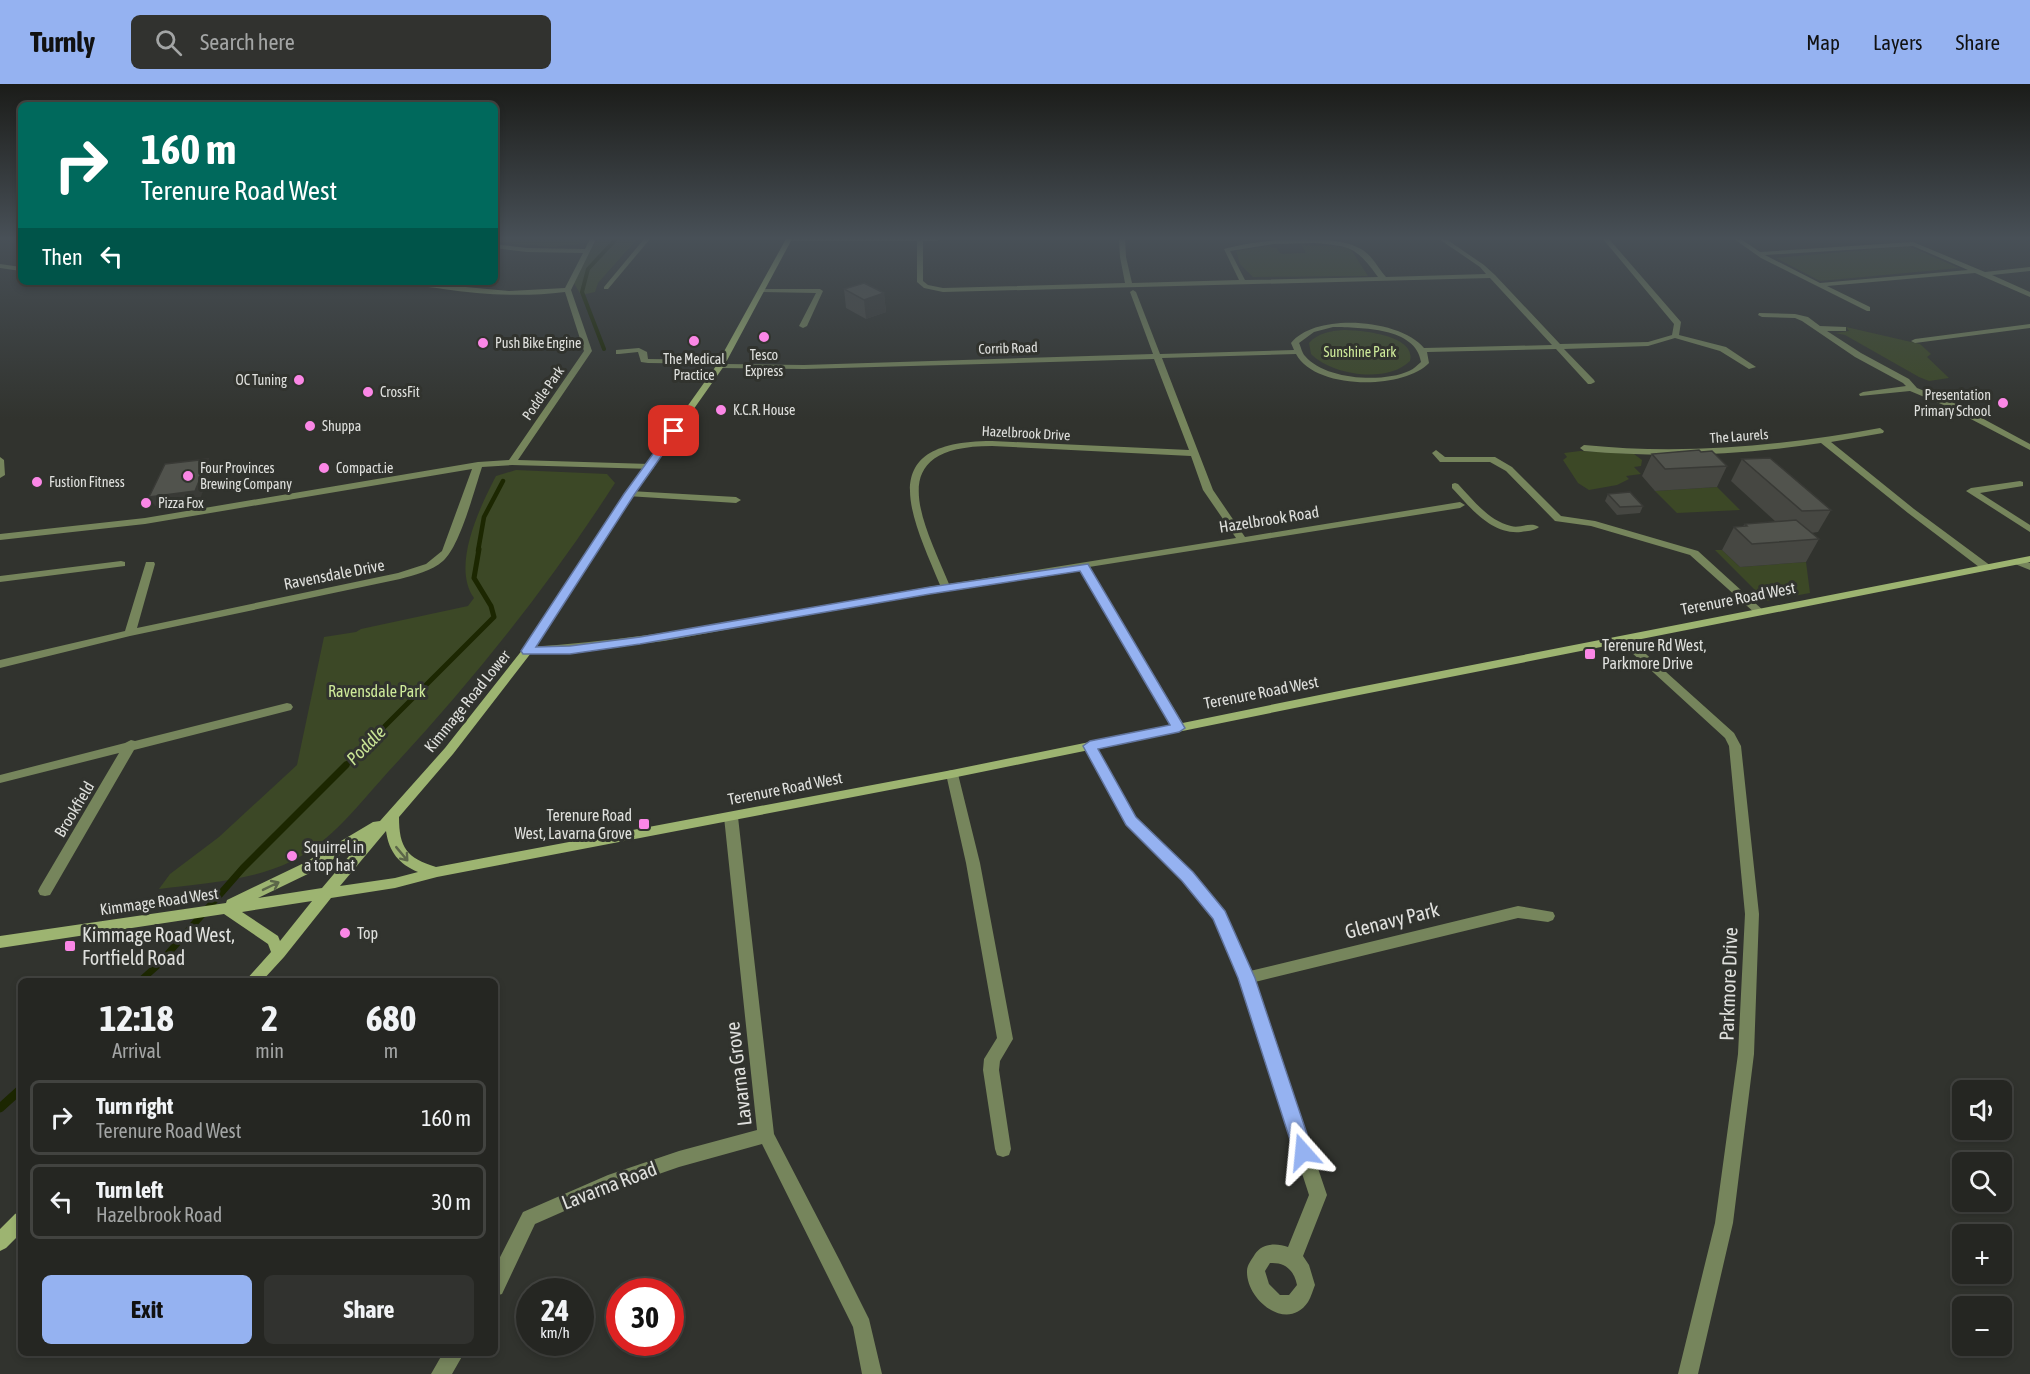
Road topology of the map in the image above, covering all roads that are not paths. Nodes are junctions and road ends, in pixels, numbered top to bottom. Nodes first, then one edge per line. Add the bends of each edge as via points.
1 (571, 299) edge
2 (757, 299) edge
3 (816, 299) edge
4 (1135, 299) edge
5 (1514, 299) edge
6 (1657, 299) edge
7 (1847, 299) edge
8 (1867, 309) dead end
9 (1762, 315) dead end
10 (803, 326) dead end
11 (2030, 326) edge
12 (1820, 328) junction
13 (1844, 328) dead end
14 (1675, 336) junction
15 (1915, 341) dead end
16 (1557, 346) junction
17 (1423, 350) junction
18 (619, 352) dead end
19 (1296, 352) junction
20 (1157, 357) junction
21 (721, 364) junction
22 (1752, 367) dead end
23 (1591, 382) dead end
24 (1912, 388) junction
25 (1863, 394) dead end
26 (1880, 431) dead end
27 (1824, 441) junction
28 (2030, 447) edge
29 (1584, 448) dead end
30 (1193, 453) junction
31 (1436, 453) dead end
32 (0, 460) edge
33 (512, 462) junction
34 (478, 465) junction
35 (650, 466) junction
36 (0, 475) edge
37 (2020, 484) dead end
38 (1455, 486) dead end
39 (630, 494) junction
40 (736, 501) dead end
41 (1460, 505) dead end
42 (1534, 527) dead end
43 (2030, 529) edge
44 (0, 537) edge
45 (1242, 540) junction
46 (1682, 540) dead end
47 (1694, 553) junction
48 (2024, 560) edge
49 (121, 564) dead end
50 (150, 564) dead end
51 (1084, 567) junction
52 (2030, 567) edge
53 (1987, 568) junction
54 (0, 579) edge
55 (946, 588) junction
56 (1760, 612) junction
57 (130, 633) junction
58 (1623, 639) junction
59 (527, 651) junction
60 (0, 664) edge
61 (287, 707) dead end
62 (1179, 728) junction
63 (131, 744) junction
64 (1090, 746) junction
65 (952, 774) junction
66 (0, 779) edge
67 (391, 816) junction
68 (731, 817) junction
69 (437, 872) junction
70 (45, 891) dead end
71 (323, 895) junction
72 (222, 909) junction
73 (1548, 916) dead end
74 (0, 942) edge
75 (279, 953) junction
76 (255, 978) edge
77 (1246, 978) junction
78 (766, 1135) junction
79 (1003, 1149) dead end
80 (18, 1223) edge
81 (0, 1242) edge
82 (1293, 1258) dead end
83 (498, 1281) edge
84 (452, 1356) edge
85 (441, 1374) edge
86 (872, 1374) edge
87 (1688, 1374) edge

1 - 33 street, Poddle Park via 588,351
2 - 21 main road, Kimmage Road Lower
3 - 10 street
4 - 20 street
5 - 16 street
6 - 14 street via 1678,324
7 - 8 street
9 - 12 street via 1795,316
11 - 15 street
12 - 13 street
12 - 24 street
14 - 16 street via 1648,344
14 - 22 street via 1723,349
16 - 17 street
16 - 23 street
17 - 19 street via 1396,333 1365,326 1333,325 1302,335 1295,343
17 - 19 street via 1426,356 1421,369 1400,378 1370,380 1323,371
18 - 21 street, Corrib Road via 639,350 648,361
19 - 20 street, Corrib Road
20 - 21 street, Corrib Road via 804,367
20 - 30 street
21 - 35 main road, Kimmage Road Lower
24 - 25 street
24 - 28 street
26 - 27 street, The Laurels
27 - 29 street, The Laurels via 1716,452 1613,452
27 - 53 street
30 - 45 street via 1208,490
30 - 55 street, Hazelbrook Drive via 991,443 955,447 927,458 918,471 914,489 916,513
31 - 47 street via 1443,460 1481,458 1502,463 1558,519 1592,523
32 - 36 street
33 - 34 street
33 - 35 street
34 - 44 street via 135,522
34 - 57 street, Ravensdale Drive via 446,555 434,565 399,576
35 - 39 main road, Kimmage Road Lower
37 - 43 street via 1971,491
38 - 42 street via 1486,518 1511,530
39 - 40 street
39 - 59 main road, Kimmage Road Lower
41 - 45 street, Hazelbrook Road
45 - 51 street, Hazelbrook Road
46 - 47 street
47 - 56 street
48 - 52 street
48 - 53 main road, Terenure Road West
49 - 54 street
50 - 57 street
51 - 55 street, Hazelbrook Road
51 - 62 street
53 - 56 main road, Terenure Road West
55 - 59 street, Hazelbrook Road via 640,640 570,650
56 - 58 main road, Terenure Road West
57 - 60 street, Ravensdale Drive
58 - 62 main road, Terenure Road West
58 - 87 street, Parkmore Drive via 1730,736 1735,746 1752,914 1746,1054 1724,1223
59 - 67 main road, Kimmage Road Lower via 449,751
61 - 63 street, Brookfield
62 - 64 main road, Terenure Road West
63 - 66 street, Brookfield
63 - 70 street, Brookfield
64 - 65 main road, Terenure Road West
64 - 77 street via 1131,821 1188,877 1219,916
65 - 68 main road, Terenure Road West
65 - 79 street via 974,863 1005,1039 992,1059 991,1070
67 -> 69 main road via 396,849 417,867
67 - 71 main road, Kimmage Road Lower
72 -> 67 main road via 309,867
68 - 69 main road, Terenure Road West
68 - 78 street, Lavarna Grove
69 - 71 main road, Terenure Road West
71 - 72 main road, Kimmage Road West
71 - 75 main road, Kimmage Road Lower
72 - 74 main road, Kimmage Road West
72 - 75 main road via 273,940
73 - 77 street, Glenavy Park via 1518,912
75 - 76 main road, Kimmage Road Lower
77 - 82 street via 1318,1195
78 - 83 street, Lavarna Road via 679,1158 608,1183 529,1218
78 - 86 street, Lavarna Grove via 862,1326
80 - 81 main road
84 - 85 street

